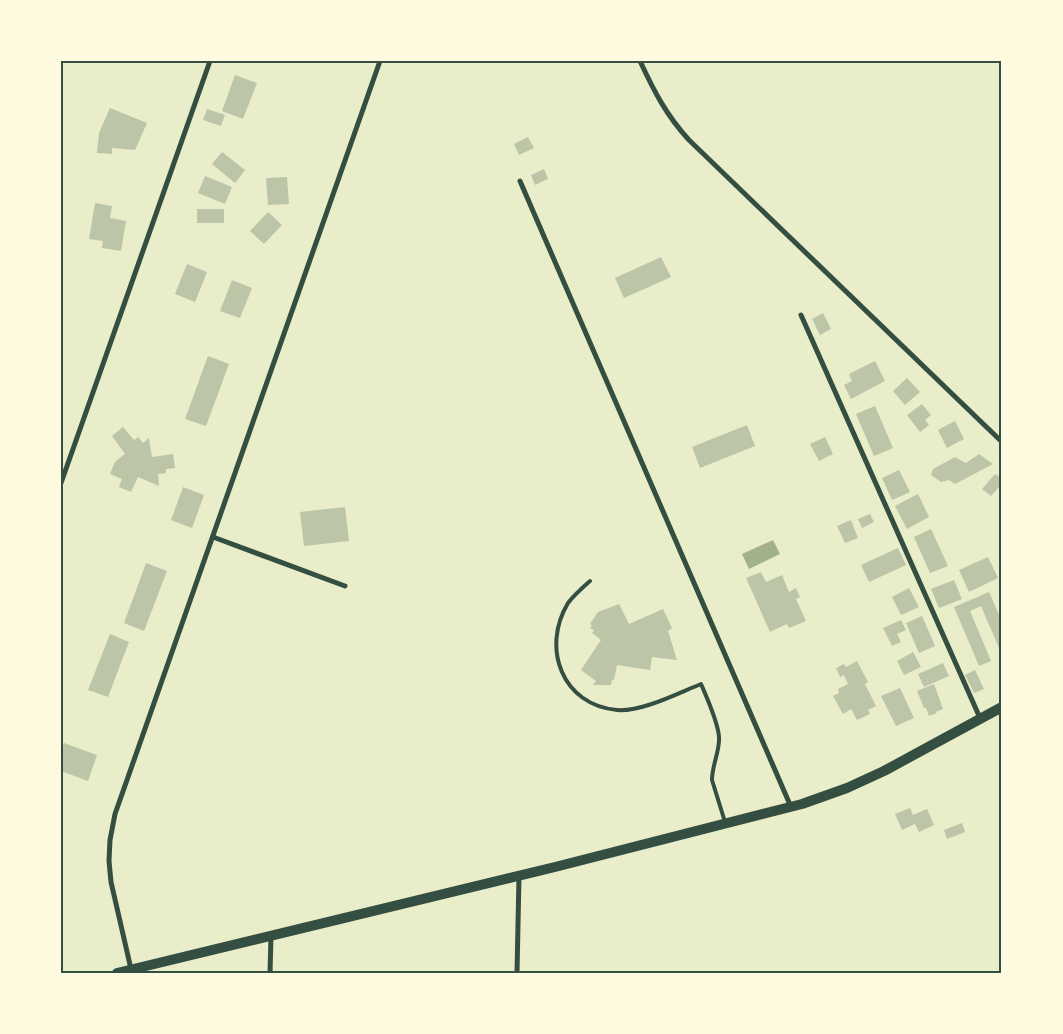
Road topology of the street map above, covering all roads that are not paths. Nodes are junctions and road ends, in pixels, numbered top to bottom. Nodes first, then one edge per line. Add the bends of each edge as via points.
1 (210, 61) edge
2 (380, 61) edge
3 (640, 61) edge
4 (520, 180) dead end
5 (800, 316) dead end
6 (1002, 442) edge
7 (61, 483) edge
8 (213, 538) junction
9 (590, 581) dead end
10 (345, 586) dead end
11 (1002, 707) edge
12 (980, 718) junction
13 (792, 808) junction
14 (726, 824) junction
15 (519, 876) junction
16 (270, 936) junction
17 (131, 970) junction
18 (117, 973) edge
19 (270, 973) edge
20 (517, 973) edge

1 - 7 street
2 - 8 street
3 - 6 street via 664,109 689,140
4 - 13 street
5 - 12 street
8 - 10 street
8 - 17 street via 115,814 110,840 111,882
9 - 14 lane via 569,602 557,632 558,662 562,674 578,695 591,703 618,710 650,704 701,684 719,737 712,780
11 - 12 main road
12 - 13 main road via 871,777
13 - 14 main road
14 - 15 main road
15 - 16 main road
15 - 20 street
16 - 17 main road
16 - 19 street
17 - 18 main road

